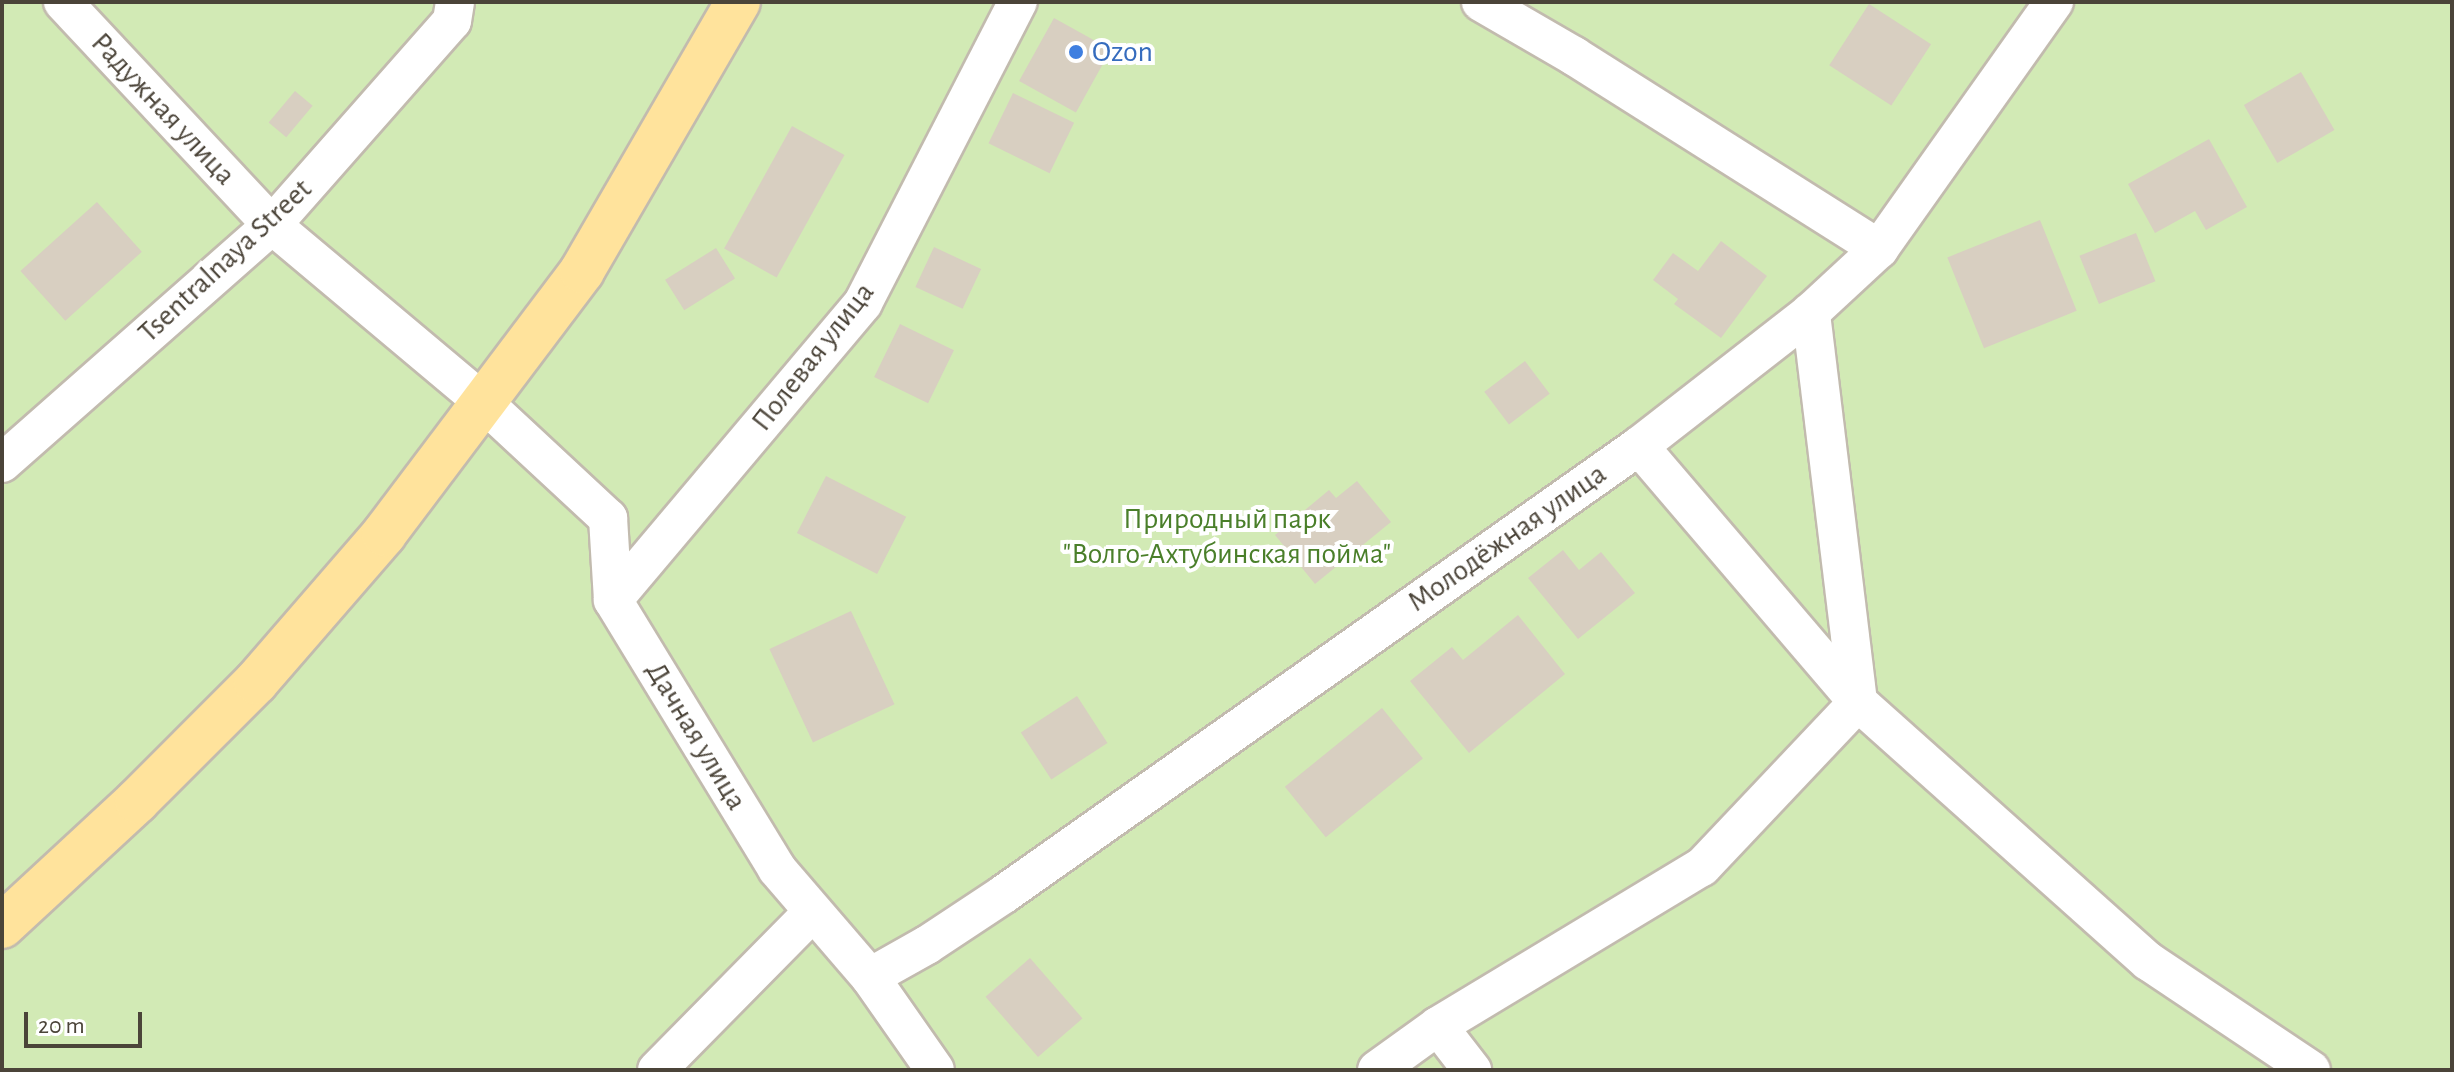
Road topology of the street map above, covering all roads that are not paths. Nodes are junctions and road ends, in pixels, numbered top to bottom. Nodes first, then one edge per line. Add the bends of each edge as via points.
1 (63, 2) edge
2 (455, 2) edge
3 (738, 2) edge
4 (1018, 2) edge
5 (1481, 2) edge
6 (2054, 2) edge
7 (272, 225) junction
8 (1879, 249) junction
9 (1811, 312) junction
10 (483, 402) junction
11 (1639, 446) junction
12 (2, 463) edge
13 (613, 600) junction
14 (1858, 702) junction
15 (813, 912) junction
16 (2, 926) edge
17 (870, 977) junction
18 (1438, 1026) junction
19 (657, 1070) edge
20 (935, 1070) edge
21 (1377, 1070) edge
22 (1472, 1070) edge
23 (2311, 1070) edge

1 - 7 street, Радужная улица
2 - 7 street, Tsentralnaya Street via 452,21
3 - 10 main road via 582,271
4 - 13 street, Полевая улица via 863,303
5 - 8 street
6 - 8 street, Молодёжная улица
7 - 10 street, Радужная улица
7 - 12 street, Tsentralnaya Street
8 - 9 street, Молодёжная улица
9 - 11 street, Молодёжная улица
9 - 14 street
10 - 13 street, Дачная улица via 608,518
10 - 16 main road via 384,534 256,682
11 - 14 street
11 - 17 street, Молодёжная улица via 1004,894
13 - 15 street, Дачная улица via 777,869
14 - 18 street via 1702,867
14 - 23 street via 2148,961
15 - 17 street, Дачная улица
15 - 19 street
17 - 20 street, Дачная улица
18 - 21 street
18 - 22 street

